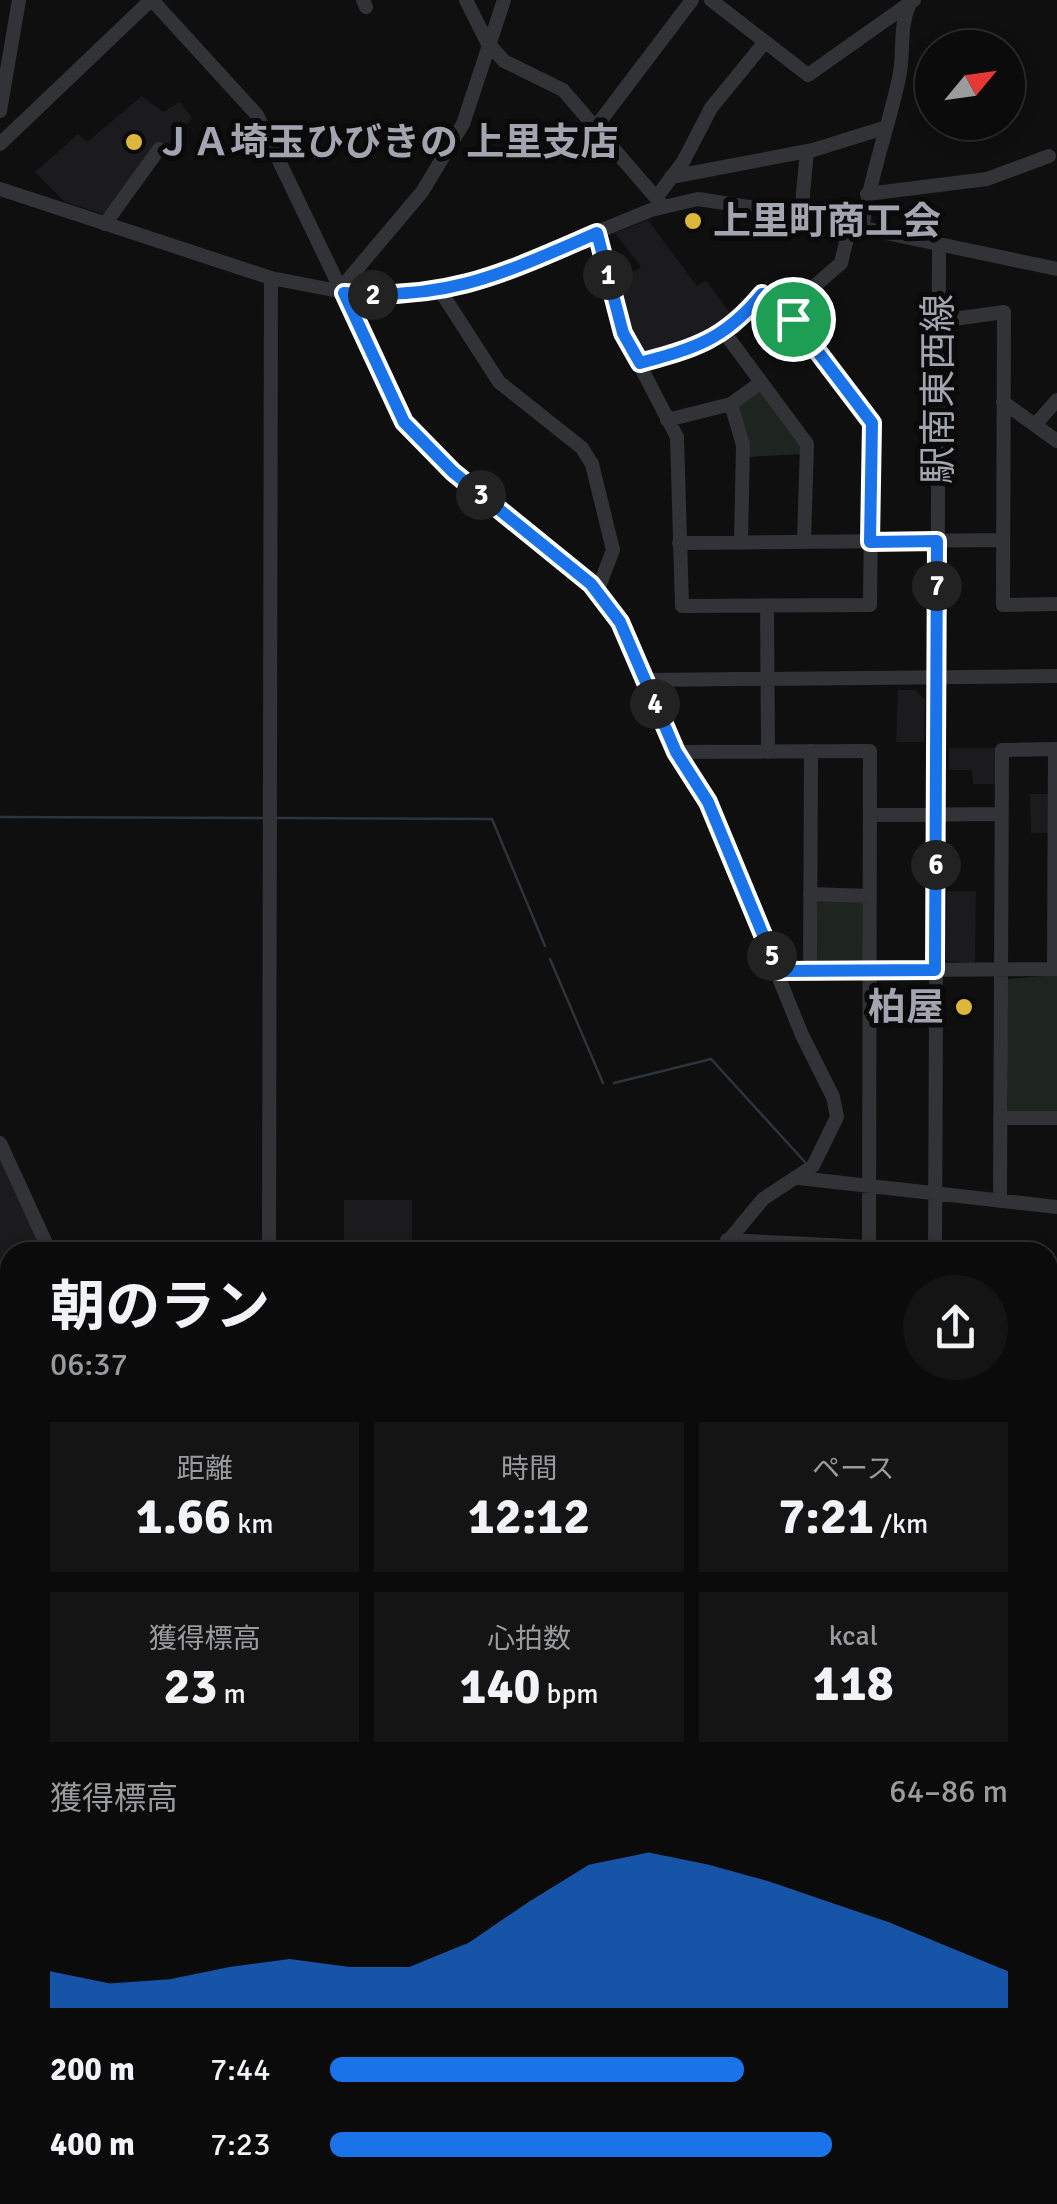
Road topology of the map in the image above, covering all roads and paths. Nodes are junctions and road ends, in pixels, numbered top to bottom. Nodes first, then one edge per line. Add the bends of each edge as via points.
1 (19, 0) edge
2 (152, 0) edge
3 (466, 0) edge
4 (504, 0) edge
5 (692, 0) edge
6 (710, 0) edge
7 (912, 1) edge
8 (487, 42) junction
9 (765, 42) junction
10 (0, 111) edge
11 (595, 128) junction
12 (884, 128) junction
13 (0, 144) edge
14 (159, 148) dead end
15 (807, 151) junction
16 (1049, 156) dead end
17 (671, 178) junction
18 (0, 189) edge
19 (868, 194) junction
20 (659, 202) junction
21 (801, 215) junction
22 (105, 224) junction
23 (856, 228) junction
24 (597, 233) junction
25 (939, 245) junction
26 (1057, 269) edge
27 (271, 278) junction
28 (441, 292) junction
29 (344, 293) junction
30 (793, 319) junction
31 (939, 321) junction
32 (724, 332) junction
33 (640, 363) junction
34 (760, 384) junction
35 (1057, 400) edge
36 (1003, 402) junction
37 (731, 404) junction
38 (667, 420) junction
39 (1035, 425) junction
40 (1057, 441) edge
41 (1003, 540) junction
42 (804, 541) junction
43 (937, 541) junction
44 (740, 542) junction
45 (870, 542) junction
46 (679, 543) junction
47 (598, 592) junction
48 (1057, 604) edge
49 (767, 606) junction
50 (1057, 676) edge
51 (937, 678) junction
52 (647, 680) junction
53 (767, 680) junction
54 (1056, 749) edge
55 (676, 752) junction
56 (768, 752) junction
57 (811, 752) junction
58 (870, 814) junction
59 (936, 814) junction
60 (1002, 814) junction
61 (810, 894) junction
62 (870, 896) junction
63 (1056, 969) edge
64 (870, 970) junction
65 (935, 970) junction
66 (1001, 970) junction
67 (778, 971) junction
68 (810, 971) junction
69 (1000, 1118) junction
70 (1057, 1118) edge
71 (0, 1143) edge
72 (799, 1178) junction
73 (869, 1186) junction
74 (935, 1193) junction
75 (1000, 1200) junction
76 (1057, 1207) edge
77 (45, 1242) edge
78 (269, 1242) edge
79 (726, 1242) edge
80 (868, 1242) edge
81 (934, 1242) edge

1 - 10 street
2 - 13 street
2 - 29 street via 257,115
3 - 8 street
4 - 8 street
5 - 11 street
6 - 9 street
7 - 9 street via 808,75
7 - 12 street via 900,23 899,78
8 - 11 street via 504,61 563,90
8 - 29 street via 463,124 422,192 346,282
9 - 17 street via 711,108
11 - 20 street
12 - 15 street
12 - 19 street
14 - 22 street
15 - 17 street
15 - 21 street
16 - 19 street via 987,179
17 - 20 street
18 - 22 street
19 - 23 street
20 - 21 street via 714,200
20 - 24 street
21 - 23 street
22 - 27 street
23 - 25 street
23 - 30 street via 841,263 810,290
24 - 28 street
24 - 33 street via 623,333
25 - 26 street
25 - 31 street, 駅南東西線
27 - 29 street
27 - 78 street
28 - 29 street
28 - 47 street via 499,382 582,448 592,464 613,550
29 - 47 street via 404,422 453,472
30 - 32 street via 762,294
30 - 45 street via 872,423
31 - 36 street via 1004,312
31 - 43 street, 駅南東西線
32 - 33 street via 703,346
32 - 34 street
33 - 38 street
34 - 37 street
34 - 42 street via 807,444
35 - 39 street
36 - 39 street
36 - 41 street
37 - 38 street
37 - 44 street via 743,444
38 - 46 street via 676,437
39 - 40 street
41 - 43 street
41 - 48 street via 1003,605
42 - 44 street
42 - 45 street
43 - 45 street
43 - 51 street, 駅南東西線
44 - 46 street
45 - 49 street via 870,605
46 - 49 street via 682,606
47 - 52 street
49 - 53 street
50 - 51 street
51 - 53 street
51 - 59 street, 駅南東西線
52 - 53 street
52 - 55 street
53 - 56 street
54 - 60 street via 1002,750
54 - 63 street
55 - 56 street
55 - 67 street via 708,802
56 - 57 street
57 - 58 street via 870,751
57 - 61 street
58 - 59 street
58 - 62 street
59 - 60 street
59 - 65 street, 駅南東西線
60 - 66 street
61 - 62 street
61 - 68 street
62 - 64 street
63 - 66 street
64 - 65 street
64 - 68 street
64 - 73 street
65 - 66 street
65 - 74 street, 駅南東西線
66 - 69 street
67 - 68 street
67 - 72 street via 837,1107 822,1154
69 - 70 street
69 - 75 street
71 - 77 street
72 - 73 street
72 - 79 street via 762,1198
73 - 74 street
73 - 80 street
74 - 75 street
74 - 81 street, 駅南東西線
75 - 76 street

